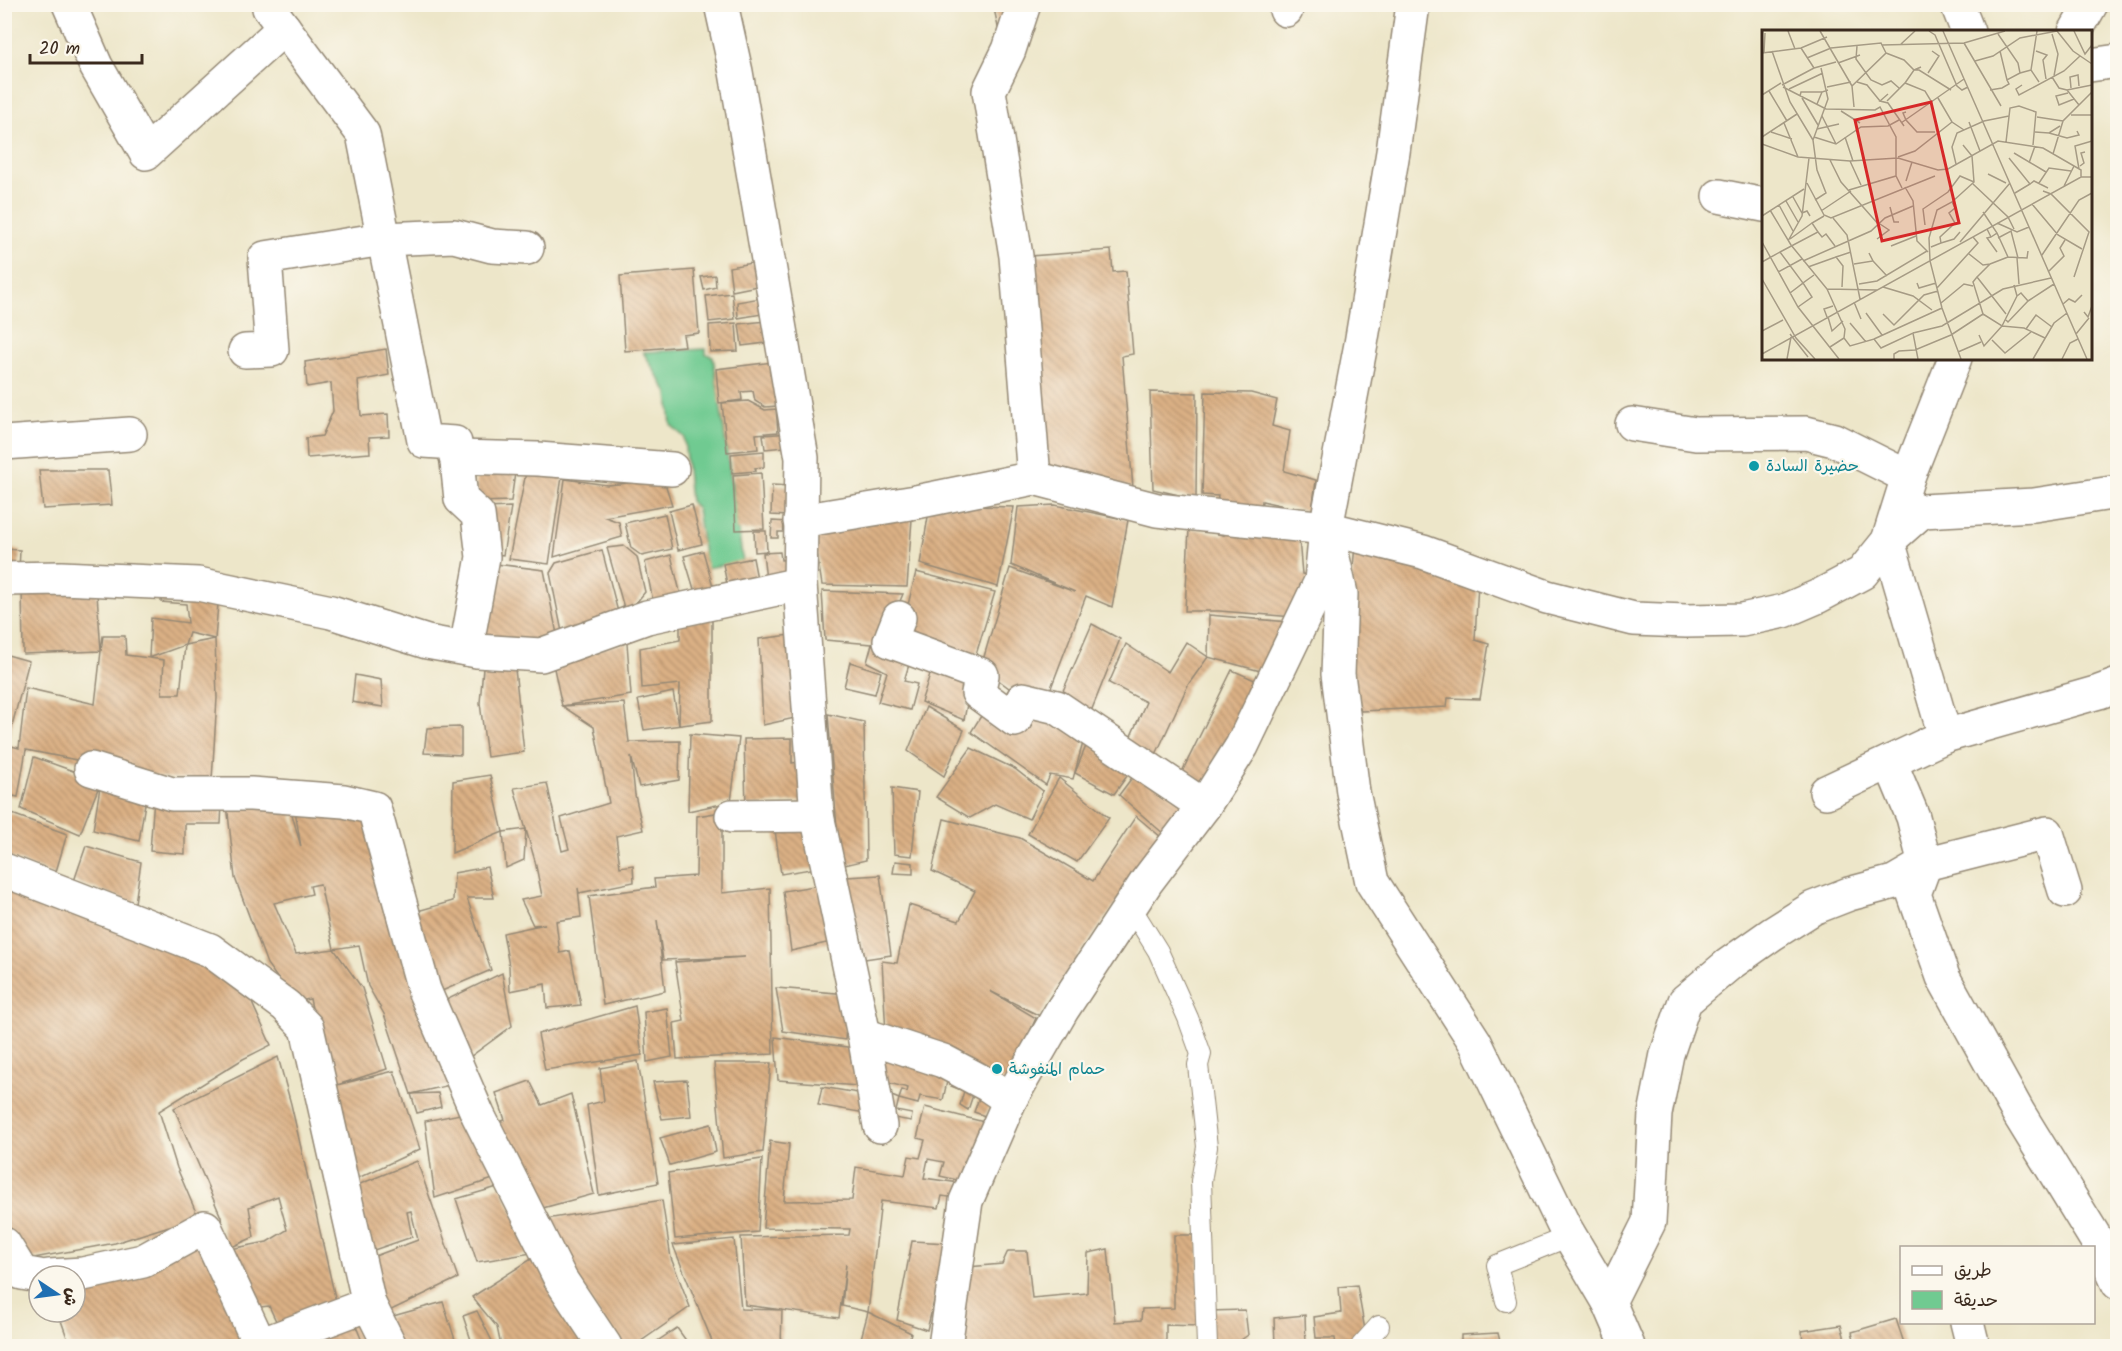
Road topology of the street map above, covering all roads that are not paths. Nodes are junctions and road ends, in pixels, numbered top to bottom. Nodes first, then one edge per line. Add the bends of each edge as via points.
1 (69, 4) edge
2 (721, 4) edge
3 (1024, 4) edge
4 (1413, 4) edge
5 (1958, 4) edge
6 (2091, 4) edge
7 (274, 11) edge
8 (1967, 30) edge
9 (2076, 30) edge
10 (2118, 61) edge
11 (2092, 65) edge
12 (1719, 196) dead end
13 (1762, 205) edge
14 (383, 238) junction
15 (527, 248) dead end
16 (245, 351) dead end
17 (1954, 360) edge
18 (1632, 424) dead end
19 (130, 434) dead end
20 (4, 443) edge
21 (456, 457) junction
22 (672, 470) dead end
23 (1908, 477) junction
24 (1034, 478) junction
25 (2118, 492) edge
26 (800, 520) junction
27 (1326, 528) junction
28 (1888, 541) junction
29 (4, 579) edge
30 (800, 584) junction
31 (899, 618) dead end
32 (466, 649) junction
33 (2118, 685) edge
34 (1945, 736) junction
35 (1890, 762) junction
36 (92, 769) dead end
37 (1826, 792) dead end
38 (1204, 806) junction
39 (817, 815) junction
40 (732, 816) dead end
41 (1924, 864) junction
42 (4, 870) edge
43 (2065, 891) dead end
44 (1130, 906) junction
45 (864, 1035) junction
46 (1010, 1100) junction
47 (880, 1125) dead end
48 (1570, 1236) junction
49 (4, 1244) edge
50 (87, 1273) edge
51 (27, 1274) edge
52 (2118, 1283) edge
53 (1506, 1301) dead end
54 (1609, 1302) junction
55 (369, 1304) junction
56 (1967, 1324) edge
57 (1380, 1326) dead end
58 (390, 1347) edge
59 (605, 1347) edge
60 (945, 1347) edge
61 (1207, 1347) edge
62 (1361, 1347) edge
63 (1628, 1347) edge
64 (1973, 1347) edge

1 - 7 street via 96,66 146,153
2 - 26 street via 802,458
3 - 24 street via 1009,50 989,91 1016,256
4 - 27 street via 1393,152
5 - 8 street
6 - 9 street
7 - 14 street via 363,134
10 - 11 street
12 - 13 street
14 - 15 street via 454,236 492,246
14 - 16 street via 265,258 272,350
14 - 21 street via 424,441 455,443
17 - 23 street
18 - 23 street via 1696,434 1806,433 1834,440
19 - 20 street
21 - 22 street
21 - 32 street via 461,499 478,516 483,557
23 - 28 street
24 - 26 street
24 - 27 street via 1157,510
25 - 28 street via 2034,506 1922,512
26 - 30 street
27 - 28 street via 1423,552 1546,597 1634,619 1686,621 1742,620 1784,611 1862,573
27 - 38 street via 1321,581 1242,746
27 - 48 street via 1341,594 1338,674 1353,792 1372,882 1475,1042
28 - 34 street
29 - 32 street via 198,584 331,612 427,642
30 - 32 street via 647,617 541,655
30 - 39 street
31 - 38 street via 890,641 982,675 978,693 1015,720 1023,699 1057,707
33 - 34 street
34 - 35 street
35 - 37 street
35 - 41 street via 1912,818
36 - 59 street via 172,794 263,795 344,801 375,808 424,990 477,1115 561,1280
38 - 44 street
39 - 40 street
39 - 45 street
41 - 43 street via 2048,834
41 - 52 street via 1914,894 1943,977
41 - 54 street via 1894,882 1813,908 1763,940 1685,1001 1667,1054 1655,1114 1649,1222
42 - 55 street via 210,950 286,1006 307,1028
44 - 46 street via 1062,1010
44 - 61 lane via 1158,951 1201,1054 1198,1065 1207,1147 1201,1182
45 - 46 street via 943,1061
45 - 47 street
46 - 60 street via 966,1201
48 - 53 lane via 1497,1265
48 - 54 street
49 - 51 street via 22,1273
50 - 55 street via 143,1261 205,1227 260,1345
54 - 63 street
55 - 58 street
56 - 64 street
57 - 62 lane

